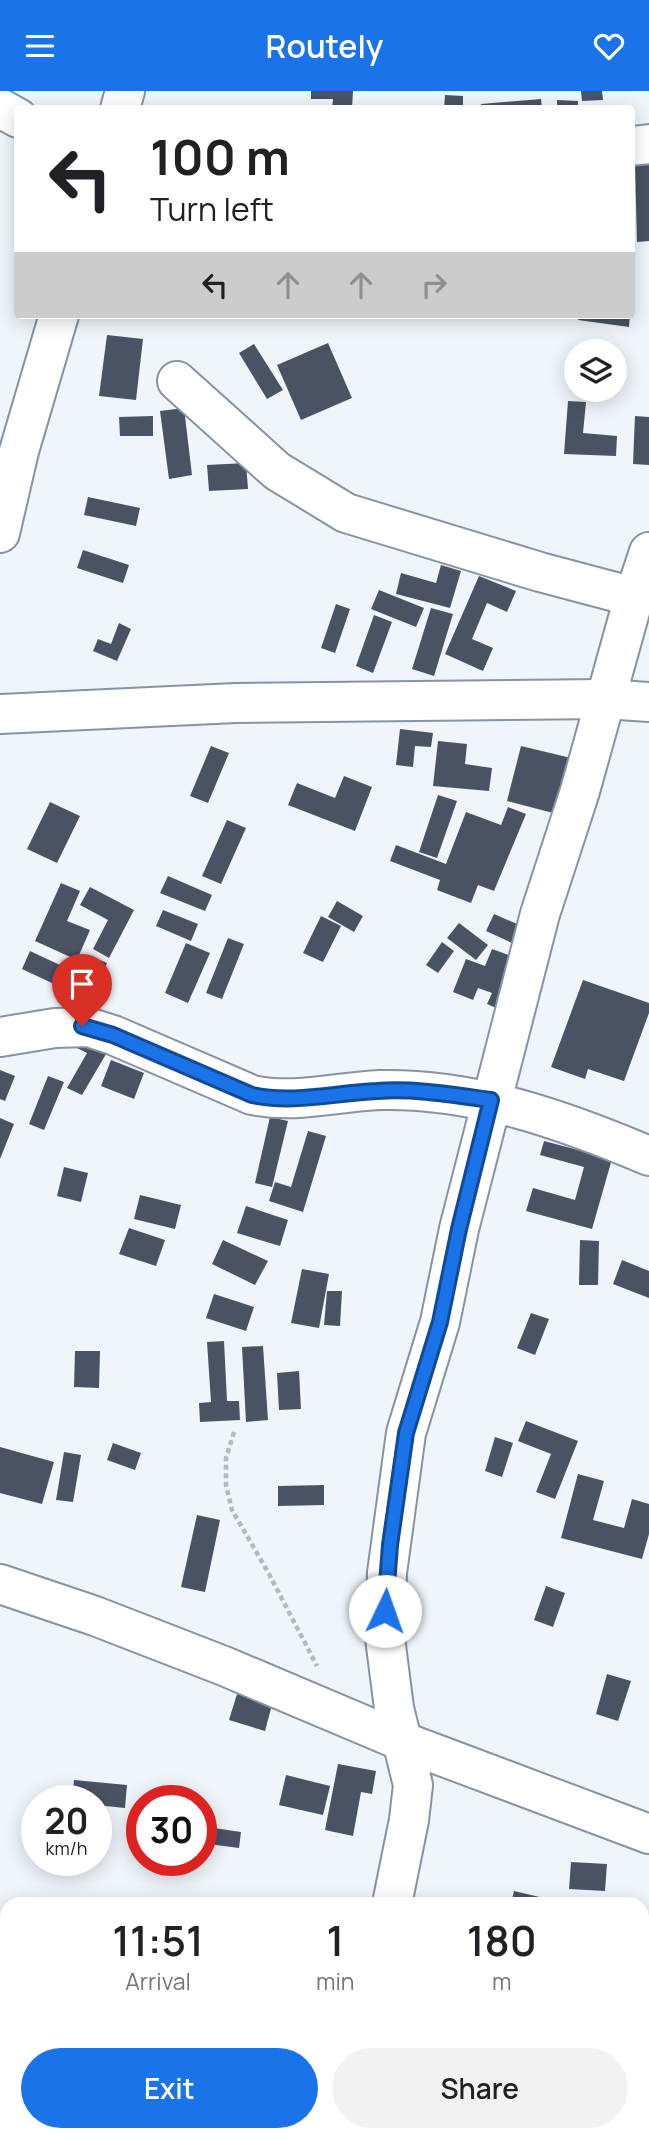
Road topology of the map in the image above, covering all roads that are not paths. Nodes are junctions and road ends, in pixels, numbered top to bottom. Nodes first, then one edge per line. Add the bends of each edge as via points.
1 (58, 319) edge
2 (177, 381) dead end
3 (0, 533) edge
4 (649, 552) edge
5 (634, 597) junction
6 (605, 699) junction
7 (649, 702) edge
8 (0, 714) edge
9 (0, 1037) edge
10 (491, 1100) junction
11 (649, 1156) edge
12 (0, 1584) edge
13 (404, 1742) junction
14 (649, 1834) edge
15 (393, 1897) edge

1 - 3 street
2 - 5 street via 277,471 346,513
4 - 5 street
5 - 6 street
6 - 7 street
6 - 8 street via 250,703
6 - 10 street via 540,914
9 - 10 street via 88,1027 252,1095 273,1099 379,1090
10 - 11 street via 598,1134
10 - 13 street via 440,1322 402,1457 385,1611 388,1670
12 - 13 street via 95,1616
13 - 14 street
13 - 15 street via 413,1784

